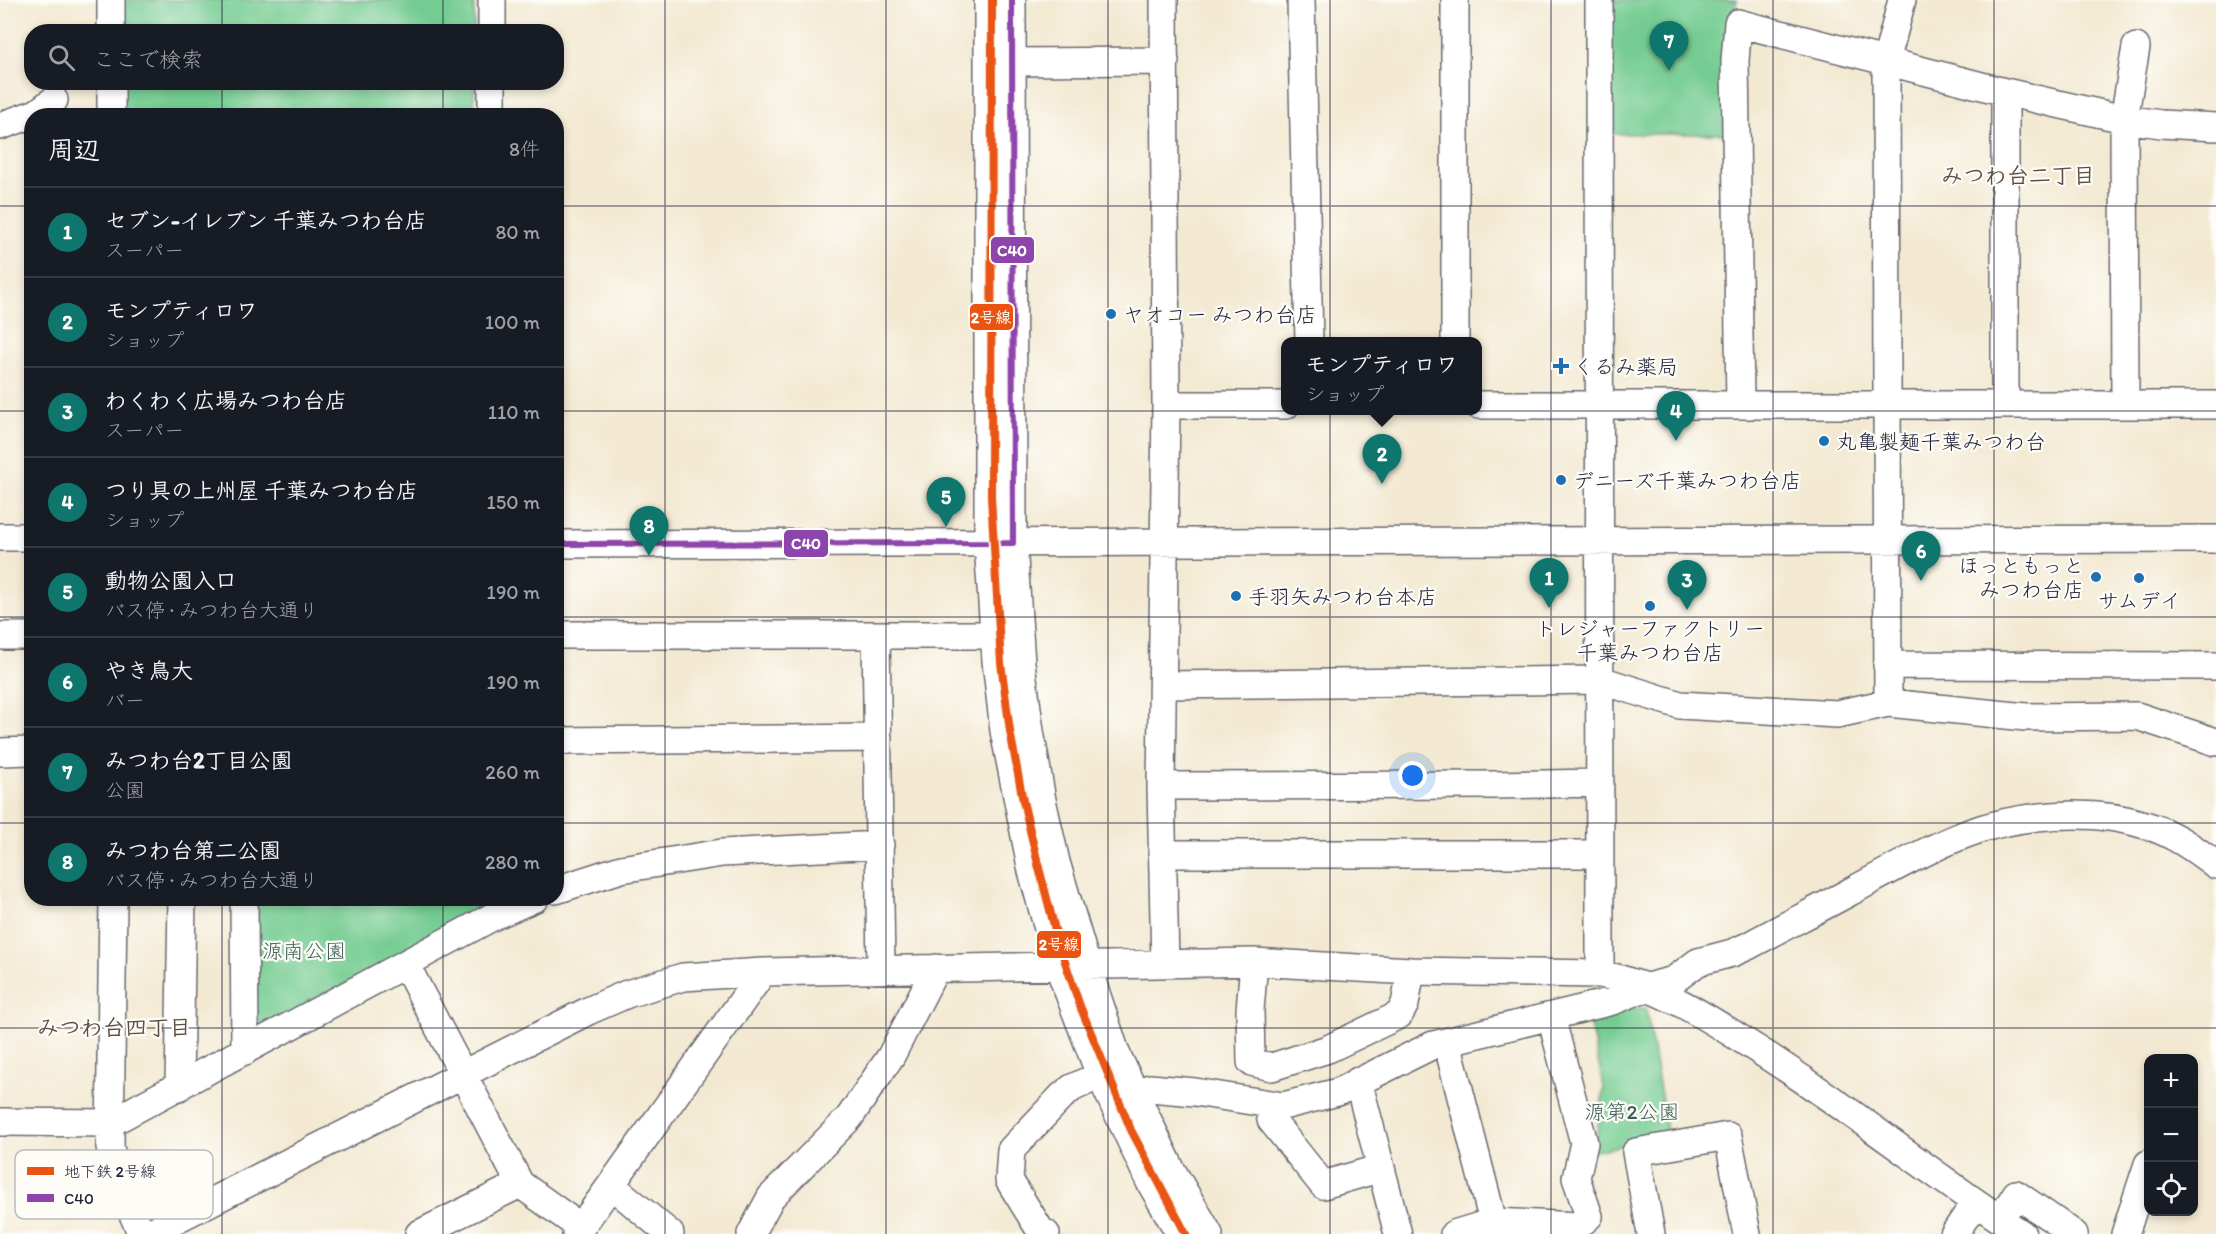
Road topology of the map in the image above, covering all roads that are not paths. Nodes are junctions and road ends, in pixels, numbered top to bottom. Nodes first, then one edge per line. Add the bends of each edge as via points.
1 (111, 0) edge
2 (492, 0) edge
3 (988, 0) edge
4 (1012, 0) edge
5 (1164, 0) edge
6 (1301, 0) edge
7 (1455, 0) edge
8 (1599, 0) edge
9 (1902, 0) edge
10 (111, 24) edge
11 (492, 24) edge
12 (2136, 47) dead end
13 (1165, 61) junction
14 (1012, 62) junction
15 (1886, 62) junction
16 (111, 90) edge
17 (492, 90) edge
18 (2005, 92) junction
19 (54, 100) dead end
20 (44, 108) edge
21 (111, 108) edge
22 (492, 108) edge
23 (24, 118) edge
24 (2124, 119) junction
25 (0, 126) edge
26 (2216, 127) edge
27 (1309, 337) edge
28 (1455, 337) edge
29 (1740, 404) junction
30 (2006, 404) junction
31 (2125, 404) junction
32 (1166, 405) junction
33 (1281, 405) edge
34 (1482, 405) edge
35 (1887, 405) junction
36 (2216, 405) edge
37 (1599, 406) junction
38 (0, 537) edge
39 (24, 537) edge
40 (2216, 539) edge
41 (1599, 541) junction
42 (1886, 541) junction
43 (1165, 542) junction
44 (1000, 543) junction
45 (564, 544) edge
46 (995, 634) junction
47 (564, 635) edge
48 (0, 636) edge
49 (24, 636) edge
50 (876, 636) junction
51 (1887, 665) junction
52 (2216, 666) edge
53 (1600, 680) junction
54 (1163, 685) junction
55 (1888, 703) junction
56 (878, 738) junction
57 (564, 741) edge
58 (2216, 742) edge
59 (24, 751) edge
60 (0, 752) edge
61 (1600, 783) junction
62 (1161, 786) junction
63 (879, 845) junction
64 (1162, 854) junction
65 (1600, 854) junction
66 (2216, 865) edge
67 (564, 888) edge
68 (113, 906) edge
69 (182, 906) edge
70 (244, 906) edge
71 (493, 907) edge
72 (1254, 962) junction
73 (1165, 964) junction
74 (406, 965) junction
75 (1058, 965) junction
76 (1087, 966) junction
77 (936, 968) junction
78 (881, 969) junction
79 (1411, 971) junction
80 (763, 972) junction
81 (1600, 974) junction
82 (1647, 987) junction
83 (1551, 1017) junction
84 (1447, 1042) junction
85 (245, 1051) junction
86 (464, 1073) junction
87 (1100, 1075) junction
88 (1358, 1081) junction
89 (179, 1087) junction
90 (1135, 1093) junction
91 (1268, 1104) junction
92 (0, 1122) edge
93 (110, 1123) junction
94 (111, 1150) edge
95 (1380, 1168) junction
96 (2144, 1176) edge
97 (520, 1185) junction
98 (611, 1185) junction
99 (213, 1200) edge
100 (1975, 1203) junction
101 (135, 1219) edge
102 (177, 1219) edge
103 (2000, 1219) junction
104 (1493, 1222) junction
105 (578, 1231) edge
106 (142, 1234) edge
107 (147, 1234) edge
108 (419, 1234) edge
109 (670, 1234) edge
110 (751, 1234) edge
111 (1046, 1234) edge
112 (1180, 1234) edge
113 (1209, 1234) edge
114 (1398, 1234) edge
115 (1454, 1234) edge
116 (1651, 1234) edge
117 (1747, 1234) edge
118 (1954, 1234) edge
119 (2022, 1234) edge
120 (2073, 1234) edge
121 (2125, 1234) edge

1 - 10 street
2 - 11 street
3 - 44 street
4 - 14 street
5 - 13 street
6 - 27 street
7 - 28 street
8 - 37 street
9 - 15 street
12 - 24 street
13 - 14 street
13 - 32 street
14 - 44 street
15 - 18 street
15 - 29 street via 1738,23 1735,61
15 - 35 street
16 - 21 street
17 - 22 street
18 - 24 street
18 - 30 street
19 - 20 street
23 - 25 street
24 - 26 street
24 - 31 street
29 - 35 street
29 - 37 street
30 - 31 street
30 - 35 street
31 - 36 street
32 - 33 street
32 - 43 street
34 - 37 street
35 - 42 street
37 - 41 street
38 - 39 street
40 - 42 street
41 - 42 street
41 - 43 street
41 - 53 street
42 - 51 street
43 - 44 street
43 - 54 street
44 - 45 street
44 - 46 street
44 - 76 street via 1042,800
46 - 50 street
46 - 75 street via 1004,731 1032,871
47 - 50 street
48 - 49 street
50 - 56 street
51 - 52 street
51 - 55 street
53 - 54 street
53 - 55 street via 1680,705 1837,714
53 - 61 street
54 - 62 street
55 - 58 street via 2026,717 2137,716
56 - 57 street
56 - 63 street
59 - 60 street
61 - 62 street
61 - 65 street
62 - 64 street
63 - 67 street via 722,853 621,869
63 - 78 street
64 - 65 street
64 - 73 street
65 - 81 street
66 - 82 street via 2148,825 2120,819 2084,815 1994,825 1932,849 1748,946 1698,962 1674,980
68 - 93 street
69 - 89 street
70 - 85 street
71 - 74 street
72 - 73 street
72 - 79 street
72 - 79 street via 1251,1062 1272,1067 1328,1049 1399,1015 1406,1004
73 - 76 street
74 - 85 street
74 - 86 street
75 - 76 street
75 - 77 street
75 - 87 street
76 - 90 street via 1116,1053
77 - 78 street
77 - 110 street via 891,1056 849,1118 771,1197
78 - 80 street
79 - 81 street
80 - 86 street via 683,977 627,994
80 - 98 street
81 - 82 street
82 - 83 street via 1613,1001
82 - 100 street via 1692,1008 1803,1079
83 - 84 street
83 - 104 street via 1584,1143 1576,1178 1589,1216 1578,1226
84 - 88 street
84 - 104 street
85 - 89 street
86 - 97 street
86 - 99 street
87 - 111 street via 1062,1095 1011,1150 1009,1180
87 - 112 street via 1150,1182
88 - 91 street via 1327,1095 1283,1106
88 - 95 street
89 - 93 street
90 - 91 street via 1150,1088
90 - 113 street via 1171,1169
91 - 95 street via 1271,1120 1323,1185
92 - 93 street
93 - 94 street
95 - 114 street
96 - 121 street
97 - 105 street
97 - 108 street
98 - 105 street
98 - 109 street
100 - 103 street
100 - 118 street
101 - 106 street
102 - 107 street
103 - 119 street
103 - 120 street via 2016,1194
104 - 115 street
116 - 117 street via 1636,1152 1728,1136

